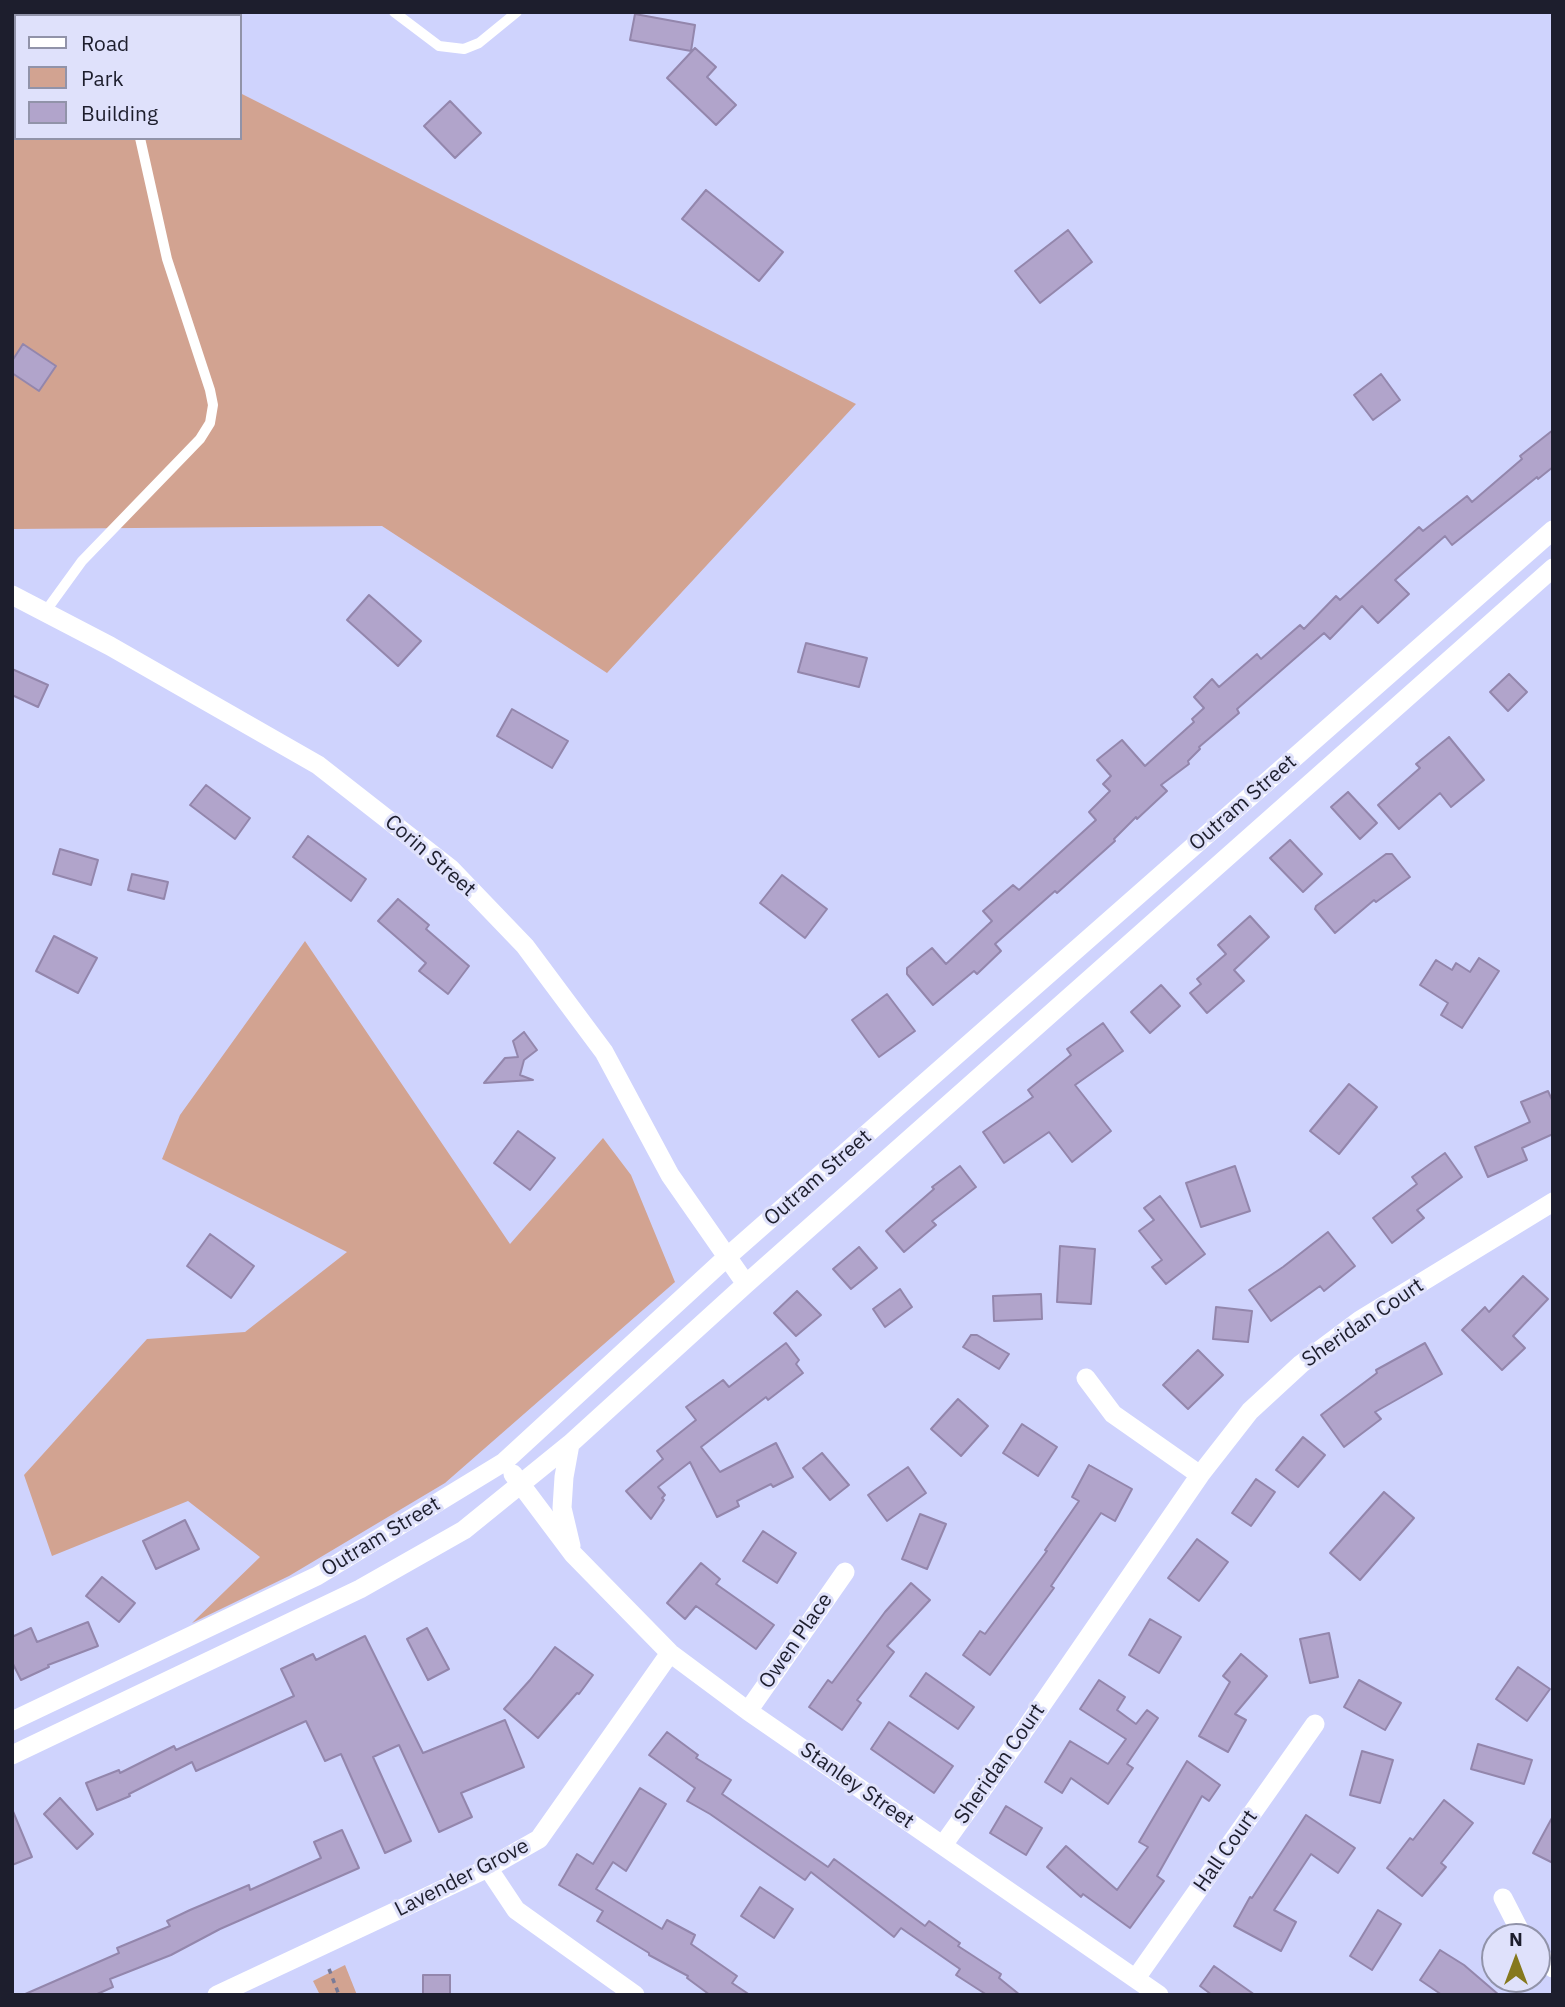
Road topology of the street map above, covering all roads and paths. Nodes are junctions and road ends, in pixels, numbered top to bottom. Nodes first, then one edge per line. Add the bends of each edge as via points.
1 (394, 12) edge
2 (517, 12) edge
3 (140, 140) edge
4 (1553, 530) edge
5 (1553, 568) edge
6 (12, 595) edge
7 (45, 612) junction
8 (1553, 1202) edge
9 (727, 1257) junction
10 (746, 1284) junction
11 (1086, 1378) dead end
12 (569, 1444) junction
13 (504, 1462) junction
14 (1200, 1475) junction
15 (520, 1484) junction
16 (573, 1554) junction
17 (845, 1572) dead end
18 (670, 1653) junction
19 (748, 1711) junction
20 (12, 1721) edge
21 (1315, 1724) dead end
22 (12, 1755) edge
23 (943, 1845) junction
24 (488, 1868) junction
25 (1503, 1898) dead end
26 (1516, 1923) edge
27 (329, 1969) dead end
28 (1136, 1978) junction
29 (217, 1995) edge
30 (339, 1995) edge
31 (635, 1995) edge
32 (1159, 1995) edge

1 - 2 lane via 439,46 464,49 479,43
3 - 7 lane via 167,259 210,390 210,423 200,439 82,561
4 - 9 street, Outram Street
5 - 10 street, Outram Street
6 - 7 street, Corin Street
7 - 9 street, Corin Street via 318,765 451,869 525,946 604,1052 670,1175
8 - 14 street, Sheridan Court via 1360,1320 1301,1364 1250,1411
9 - 10 street, Corin Street
9 - 13 street, Outram Street
10 - 12 street, Outram Street
11 - 14 street via 1114,1414
12 - 15 street, Outram Street
12 - 16 street via 562,1508
13 - 15 street, Stanley Street
13 - 20 street, Outram Street via 317,1576
14 - 23 street, Sheridan Court
15 - 16 street, Stanley Street
15 - 22 street, Outram Street via 464,1530 360,1589
16 - 18 street, Stanley Street
17 - 19 street, Owen Place
18 - 19 street, Stanley Street
18 - 24 street, Lavender Grove via 539,1839
19 - 23 street, Stanley Street
21 - 28 street, Hall Court
23 - 28 street, Stanley Street
24 - 29 street, Lavender Grove
24 - 31 street via 516,1910
25 - 26 street
27 - 30 path
28 - 32 street, Stanley Street

